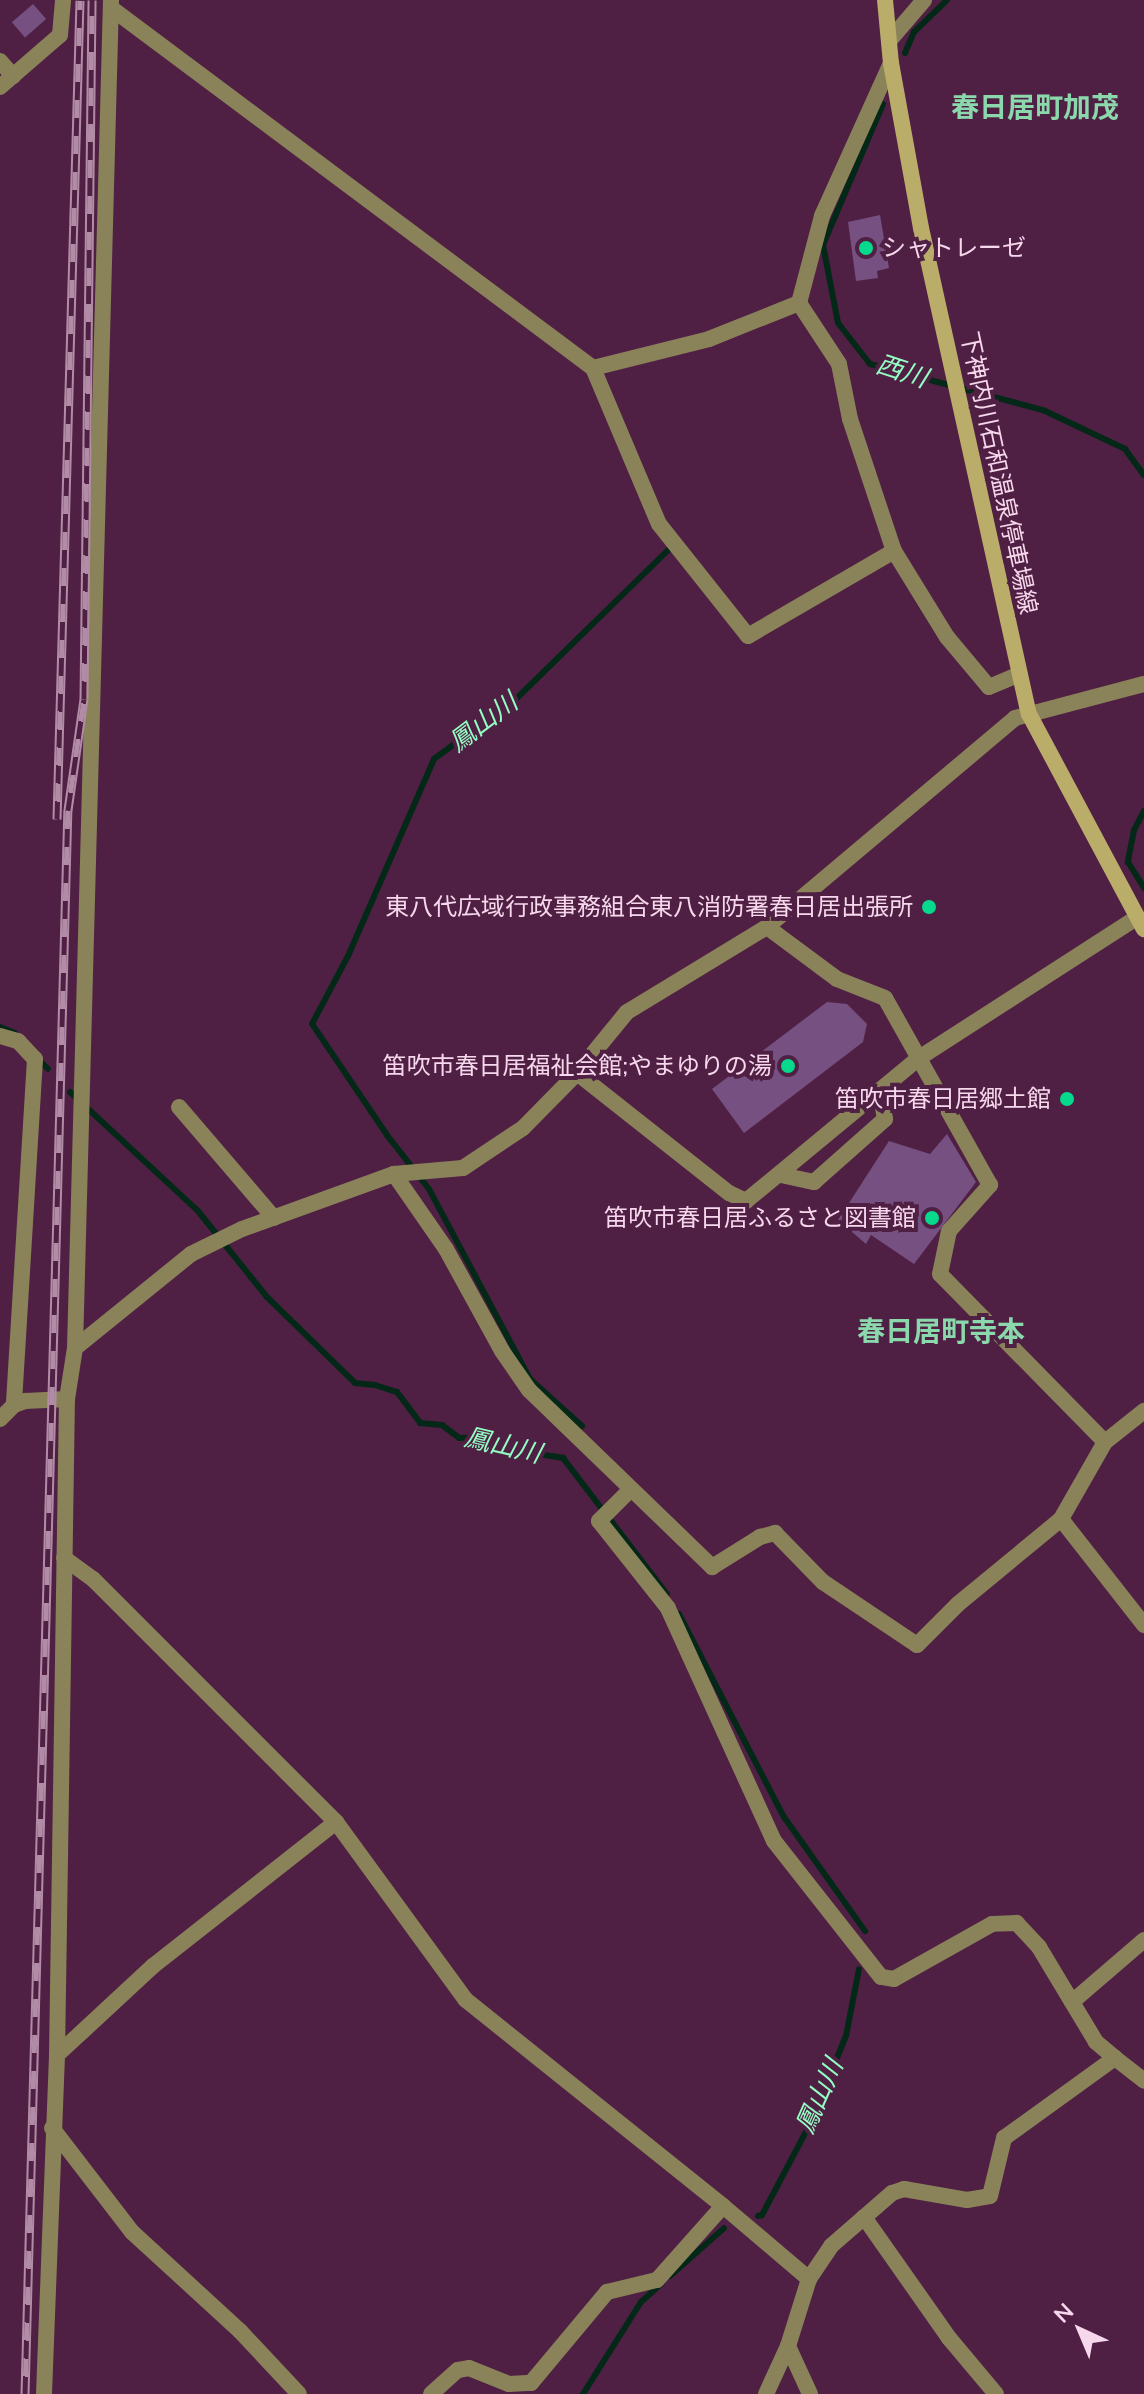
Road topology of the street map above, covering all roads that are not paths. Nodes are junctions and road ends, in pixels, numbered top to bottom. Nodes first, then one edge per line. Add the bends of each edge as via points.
1 (63, 0) edge
2 (885, 0) edge
3 (924, 0) edge
4 (111, 4) edge
5 (889, 41) junction
6 (0, 61) edge
7 (891, 63) junction
8 (6, 82) edge
9 (799, 303) junction
10 (593, 368) junction
11 (894, 551) junction
12 (1019, 674) junction
13 (1144, 684) edge
14 (1029, 714) junction
15 (1140, 924) edge
16 (767, 927) junction
17 (0, 1036) edge
18 (919, 1058) junction
19 (577, 1073) junction
20 (880, 1091) junction
21 (179, 1107) dead end
22 (394, 1174) junction
23 (781, 1175) junction
24 (274, 1218) junction
25 (75, 1348) junction
26 (67, 1399) junction
27 (20, 1403) junction
28 (1144, 1411) edge
29 (0, 1419) edge
30 (1105, 1442) junction
31 (625, 1495) junction
32 (1061, 1519) junction
33 (64, 1558) junction
34 (1144, 1625) edge
35 (336, 1822) junction
36 (1144, 1940) edge
37 (1072, 2002) junction
38 (57, 2055) junction
39 (1115, 2058) junction
40 (1144, 2081) edge
41 (52, 2128) junction
42 (723, 2206) junction
43 (864, 2217) junction
44 (809, 2279) junction
45 (788, 2346) junction
46 (44, 2394) edge
47 (299, 2394) edge
48 (431, 2394) edge
49 (766, 2394) edge
50 (810, 2394) edge
51 (996, 2394) edge

1 - 8 street via 60,35
2 - 5 main road, 下神内川石和温泉停車場線
3 - 5 street
4 - 10 street
4 - 25 street
5 - 7 main road, 下神内川石和温泉停車場線
6 - 8 street
7 - 9 street via 822,216
7 - 12 main road, 下神内川石和温泉停車場線
9 - 10 street via 709,339
9 - 11 street via 839,364 850,419
10 - 11 street via 659,524 748,636
11 - 12 street via 947,637 989,687
12 - 14 main road, 下神内川石和温泉停車場線
13 - 14 street
14 - 15 main road, 下神内川石和温泉停車場線
14 - 16 street via 1015,718
15 - 18 street
16 - 18 street via 837,979 885,998
16 - 19 street via 627,1012
17 - 27 street via 18,1041 35,1059
18 - 20 street
18 - 30 street via 990,1185 949,1231 940,1274
19 - 22 street via 523,1128 463,1168
19 - 23 street via 729,1193 746,1201
20 - 23 street
20 - 23 street via 885,1119 814,1182
21 - 24 street
22 - 24 street
22 - 31 street via 446,1249 529,1390
24 - 25 street via 191,1254
25 - 26 street
26 - 27 street
26 - 33 street
27 - 29 street
28 - 30 street
30 - 32 street
31 - 32 street via 712,1567 775,1533 823,1582 917,1645
31 - 37 street via 599,1521 668,1608 774,1841 881,1977 894,1979 992,1924 1017,1923 1039,1947
32 - 34 street
33 - 35 street via 93,1579
33 - 38 street
35 - 38 street via 153,1966
35 - 42 street via 466,2000
36 - 37 street
37 - 39 street via 1096,2042
38 - 41 street
39 - 40 street
39 - 43 street via 1004,2138 990,2196 967,2200 904,2189
41 - 46 street
41 - 47 street via 132,2232 240,2331
42 - 44 street
42 - 48 street via 657,2280 607,2292 531,2383 509,2384 469,2368 458,2370
43 - 44 street via 831,2246
43 - 51 street via 949,2338
44 - 45 street
45 - 49 street
45 - 50 street

